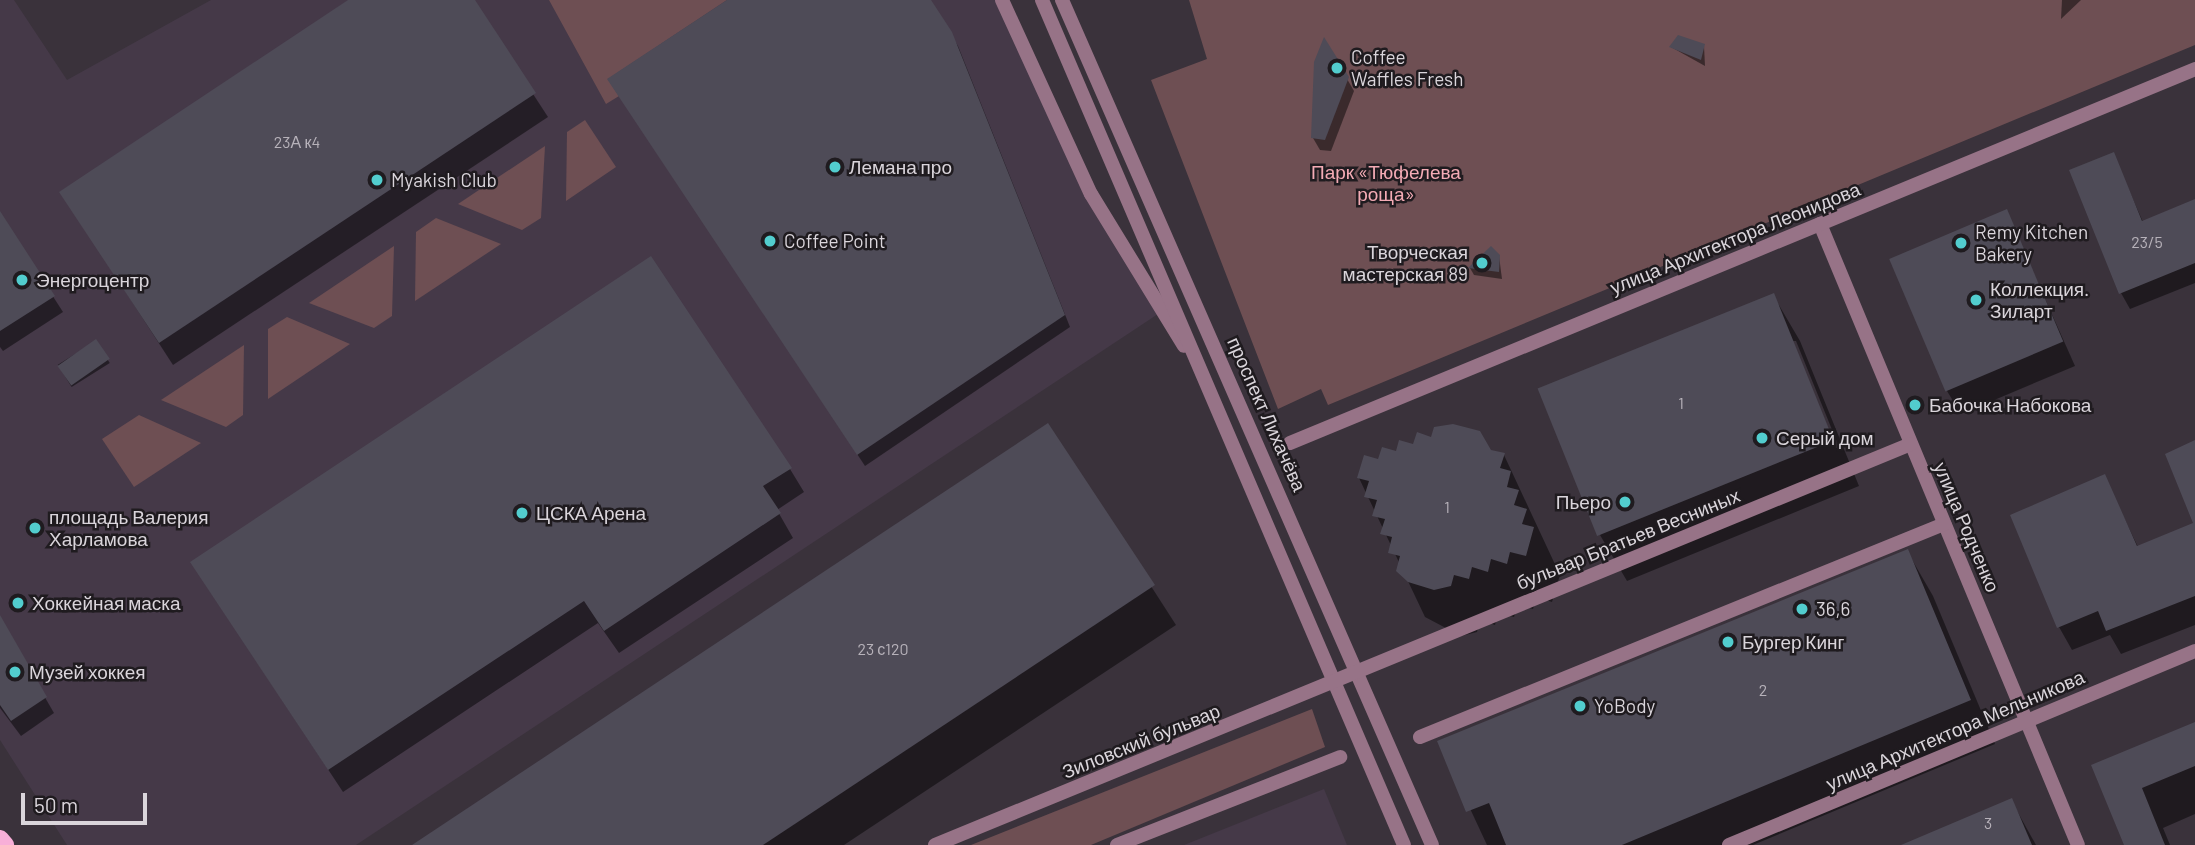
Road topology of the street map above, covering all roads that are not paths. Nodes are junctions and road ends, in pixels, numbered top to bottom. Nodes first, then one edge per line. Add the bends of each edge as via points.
1 (1002, 0) edge
2 (1042, 0) edge
3 (1062, 0) edge
4 (2195, 69) edge
5 (1820, 224) junction
6 (1185, 347) dead end
7 (1290, 443) dead end
8 (1911, 444) junction
9 (1944, 524) junction
10 (2195, 651) edge
11 (1359, 670) junction
12 (1336, 682) junction
13 (2026, 721) junction
14 (1420, 737) dead end
15 (1340, 757) dead end
16 (0, 839) edge
17 (1762, 839) edge
18 (5, 845) edge
19 (935, 845) edge
20 (1117, 845) edge
21 (1404, 845) edge
22 (1432, 845) edge
23 (1729, 845) edge
24 (2078, 845) edge

1 - 6 street via 1091,194
2 - 12 street
3 - 11 street, проспект Лихачёва
4 - 5 street, улица Архитектора Леонидова
5 - 7 street, улица Архитектора Леонидова
5 - 8 street, улица Родченко
8 - 9 street, улица Родченко
8 - 11 street, бульвар Братьев Весниных
9 - 13 street, улица Родченко
9 - 14 street
10 - 13 street, улица Архитектора Мельникова
11 - 12 street, Зиловский бульвар
11 - 22 street, проспект Лихачёва
12 - 19 street, Зиловский бульвар
12 - 21 street
13 - 17 street, улица Архитектора Мельникова
13 - 24 street, улица Родченко
15 - 20 street
16 - 18 main road
17 - 23 street, улица Архитектора Мельникова

